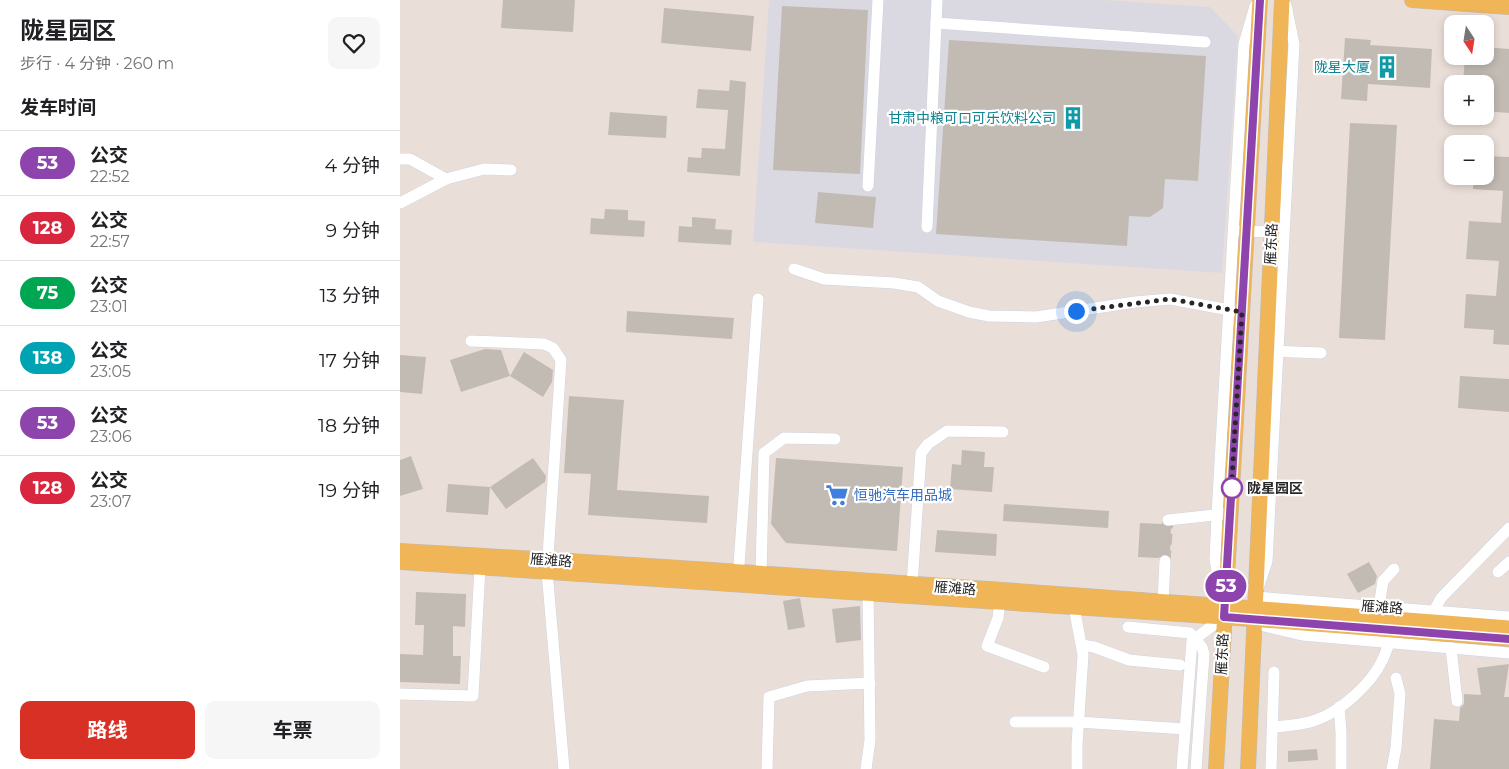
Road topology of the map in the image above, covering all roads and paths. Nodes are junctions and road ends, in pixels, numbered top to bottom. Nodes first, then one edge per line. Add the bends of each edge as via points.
1 (878, 0) edge
2 (937, 0) edge
3 (1259, 0) edge
4 (1283, 0) edge
5 (1412, 0) edge
6 (1432, 1) edge
7 (1464, 2) edge
8 (1509, 7) edge
9 (936, 23) junction
10 (1205, 42) dead end
11 (400, 159) edge
12 (511, 170) dead end
13 (446, 179) junction
14 (868, 186) dead end
15 (400, 203) edge
16 (927, 227) dead end
17 (1240, 231) junction
18 (1272, 232) junction
19 (794, 269) dead end
20 (758, 299) dead end
21 (1235, 311) junction
22 (470, 341) dead end
23 (1272, 351) junction
24 (1321, 353) dead end
25 (1003, 432) dead end
26 (835, 439) dead end
27 (1224, 514) junction
28 (1168, 520) dead end
29 (1509, 528) edge
30 (400, 551) edge
31 (1165, 561) tunnel mouth
32 (400, 562) edge
33 (1509, 562) edge
34 (547, 565) junction
35 (480, 567) junction
36 (1394, 569) dead end
37 (1498, 572) dead end
38 (762, 574) junction
39 (738, 578) junction
40 (912, 585) junction
41 (868, 592) junction
42 (1000, 602) junction
43 (1163, 602) junction
44 (1074, 607) junction
45 (1379, 607) junction
46 (1434, 611) junction
47 (1225, 612) junction
48 (1254, 612) junction
49 (1509, 617) edge
50 (1128, 627) dead end
51 (1509, 628) edge
52 (1509, 638) edge
53 (1196, 639) junction
54 (1389, 643) junction
55 (1082, 645) junction
56 (1451, 648) junction
57 (1509, 653) edge
58 (1180, 665) dead end
59 (1044, 667) dead end
60 (1274, 672) dead end
61 (1396, 678) dead end
62 (870, 684) junction
63 (400, 694) edge
64 (1457, 701) dead end
65 (1339, 707) junction
66 (1015, 722) dead end
67 (1078, 722) junction
68 (1273, 727) junction
69 (1185, 729) junction
70 (564, 769) edge
71 (767, 769) edge
72 (866, 769) edge
73 (1077, 769) edge
74 (1182, 769) edge
75 (1196, 769) edge
76 (1216, 769) edge
77 (1248, 769) edge
78 (1271, 769) edge
79 (1341, 769) edge
80 (1392, 769) edge

1 - 14 street
2 - 9 street
3 - 17 main road, 雁东路
4 - 18 main road, 雁东路
4 - 23 street via 1294,44
5 - 6 main road
6 - 7 main road
7 - 8 main road
9 - 10 street
9 - 16 street
11 - 13 street via 410,159
12 - 13 street via 484,168
13 - 15 street
17 - 18 street
17 - 21 main road, 雁东路
18 - 23 main road, 雁东路
19 - 21 street via 824,278 918,287 938,300 989,316 1036,317 1170,299
20 - 39 street
21 - 27 main road, 雁东路
22 - 34 street via 544,344 559,356 561,365
23 - 24 street
23 - 48 main road, 雁东路
25 - 40 street via 947,431 928,444 922,453
26 - 38 street via 784,438 764,453
27 - 28 street
27 - 47 main road, 雁东路
29 - 46 street via 1441,598
30 - 34 main road, 雁滩路
31 - 43 street
32 - 35 main road, 雁滩路
33 - 37 street
34 - 35 main road, 雁滩路
34 - 39 main road, 雁滩路
34 - 70 street
35 - 63 street via 474,696
36 - 45 street via 1383,580
38 - 39 main road, 雁滩路
38 - 40 main road, 雁滩路
39 - 41 main road, 雁滩路
40 - 43 main road, 雁滩路
41 - 42 main road, 雁滩路
41 - 62 street
42 - 44 main road, 雁滩路
42 - 59 street via 998,618 987,646
43 - 47 main road, 雁滩路
44 - 47 main road, 雁滩路
44 - 55 street
45 - 46 street, 雁滩路
45 - 48 street, 雁滩路
46 - 49 street, 雁滩路
47 - 48 main road, 雁滩路
47 - 53 street
47 - 76 main road, 雁东路
48 - 51 main road, 雁滩路
48 - 52 main road, 雁滩路
48 - 54 street, 雁滩路 via 1302,635
48 - 77 main road, 雁东路
50 - 53 street via 1190,633
53 - 69 street via 1192,642
53 - 75 street via 1204,654
54 - 56 street, 雁滩路
54 - 65 street via 1381,662 1362,688
55 - 58 street via 1129,660
55 - 67 street
56 - 57 street, 雁滩路
56 - 64 street
60 - 68 street
61 - 80 street via 1400,694
62 - 71 street via 807,686 769,697
62 - 72 street via 870,740
65 - 68 street via 1316,720
65 - 79 street
66 - 67 street
67 - 69 street
67 - 73 street
68 - 78 street
69 - 74 street

